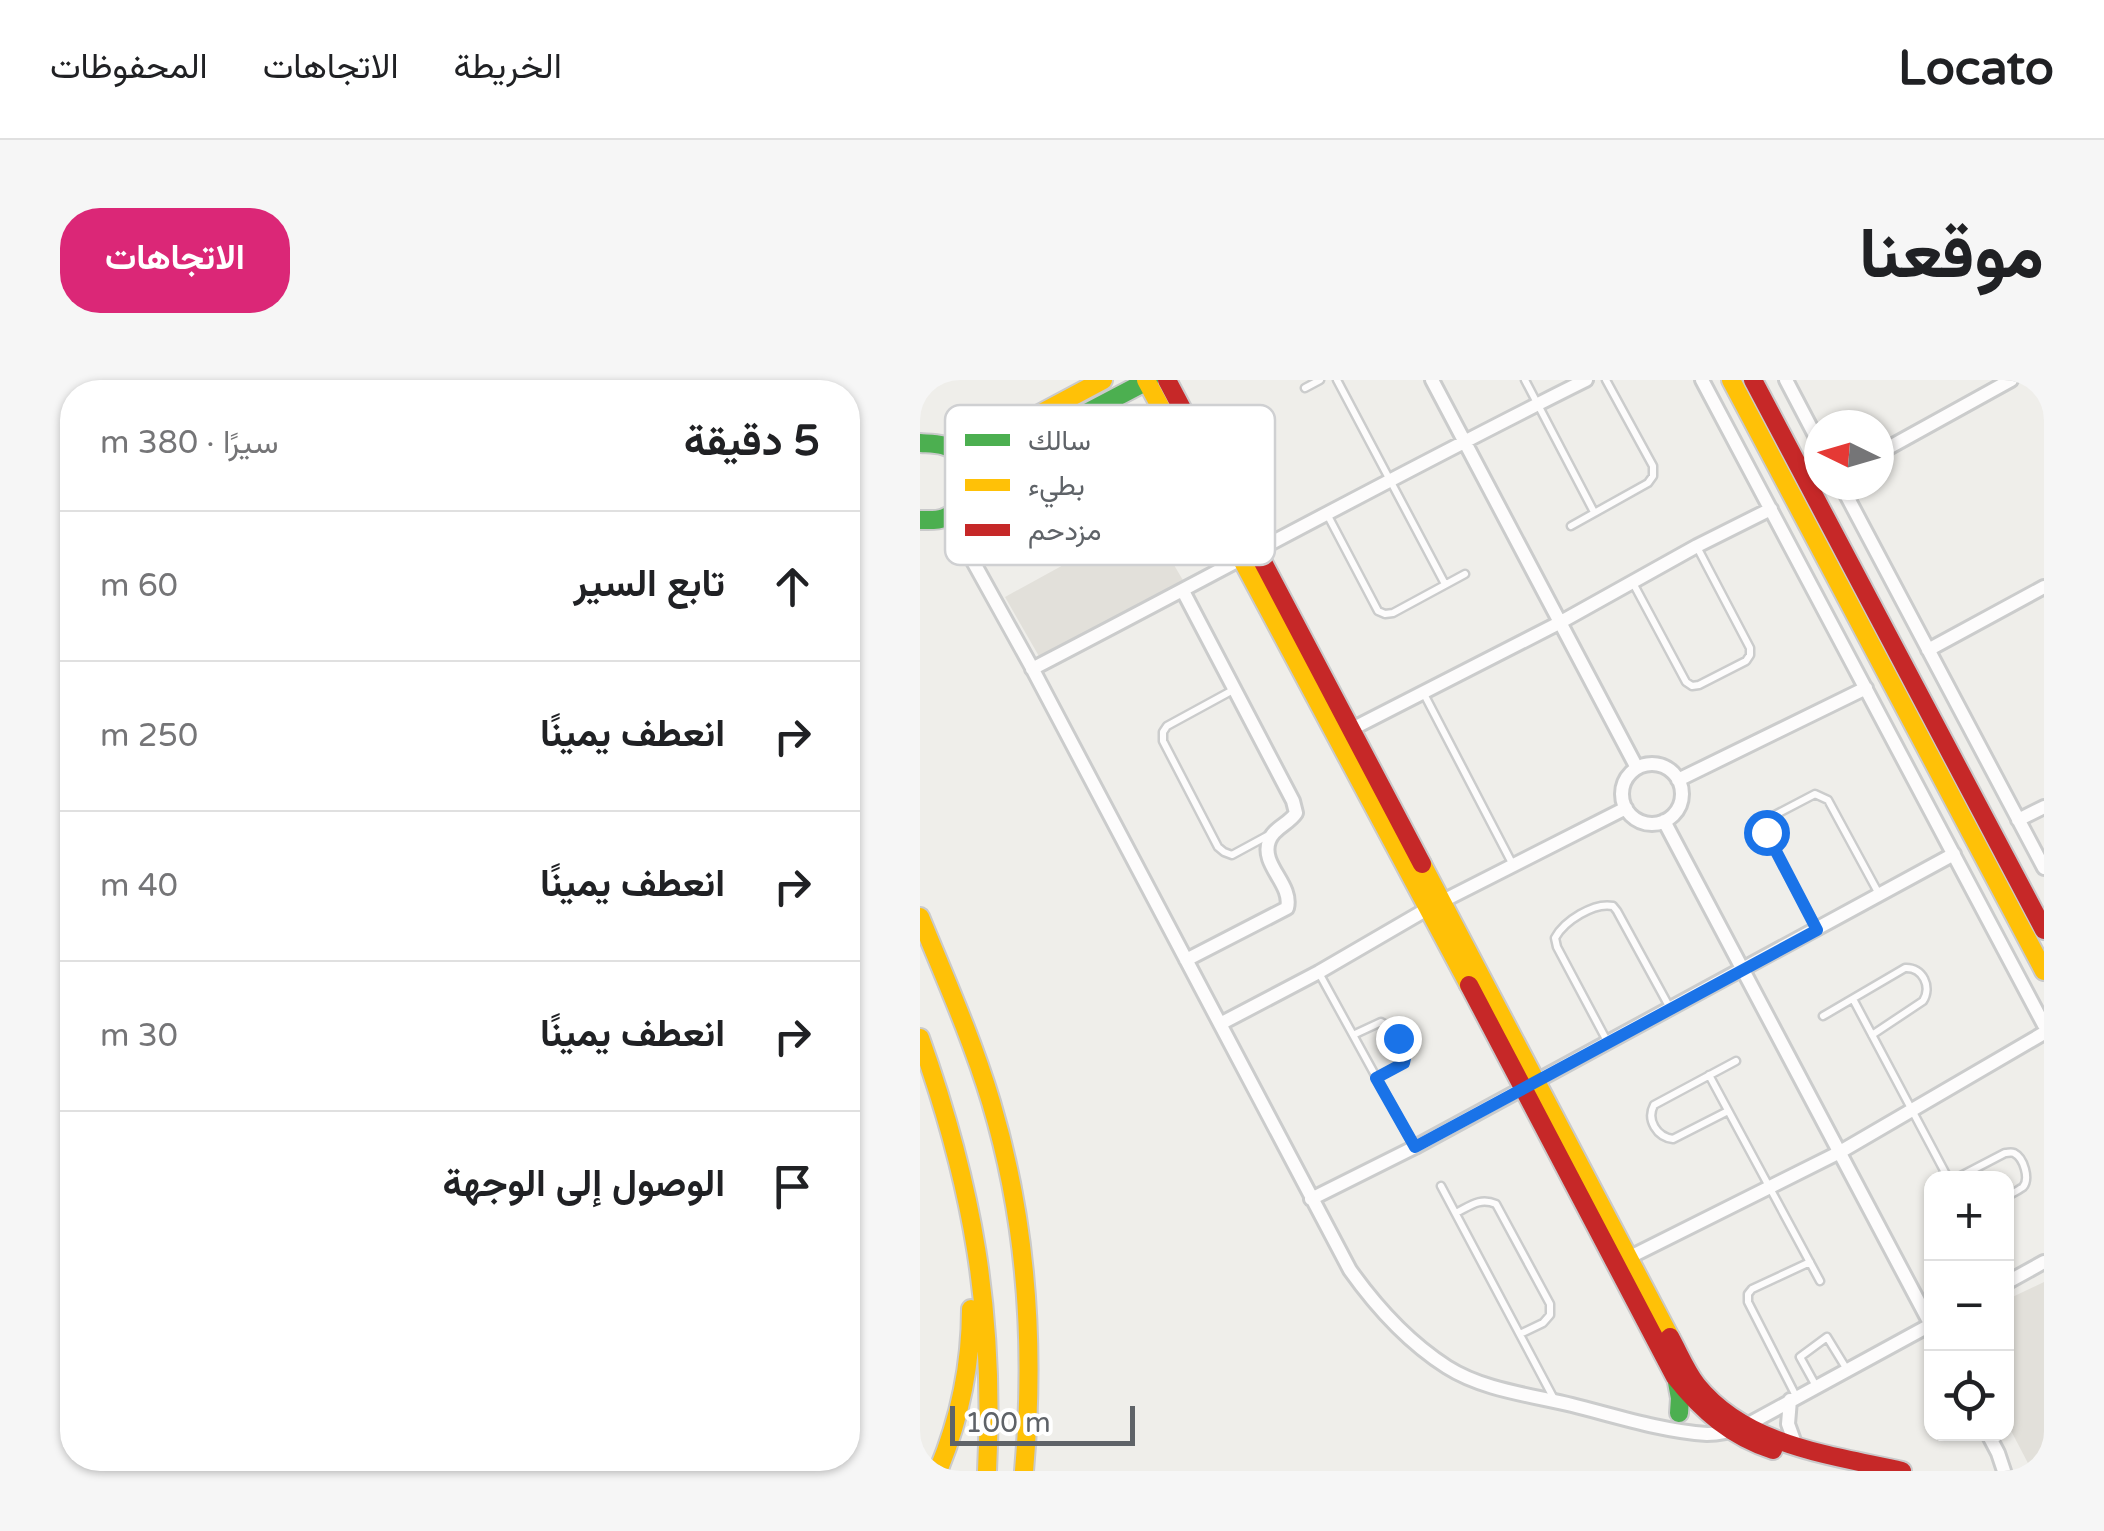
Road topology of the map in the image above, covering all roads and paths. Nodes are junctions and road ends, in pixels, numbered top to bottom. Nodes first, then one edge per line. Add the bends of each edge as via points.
1 (1103, 380) edge
2 (1147, 380) edge
3 (1167, 380) edge
4 (1320, 380) edge
5 (1336, 380) edge
6 (1432, 380) edge
7 (1525, 380) edge
8 (1586, 380) edge
9 (1606, 380) edge
10 (1702, 380) edge
11 (1731, 380) edge
12 (1753, 380) edge
13 (1786, 380) edge
14 (2011, 380) edge
15 (1305, 388) dead end
16 (1538, 404) junction
17 (1056, 405) edge
18 (1100, 405) edge
19 (1162, 405) edge
20 (1179, 405) edge
21 (1804, 414) edge
22 (1464, 441) junction
23 (920, 443) edge
24 (1894, 445) edge
25 (945, 446) edge
26 (1390, 480) junction
27 (1849, 500) edge
28 (1771, 509) junction
29 (1595, 512) junction
30 (1327, 514) junction
31 (945, 519) edge
32 (920, 520) edge
33 (1570, 526) dead end
34 (1275, 542) edge
35 (1697, 546) junction
36 (976, 565) edge
37 (1233, 565) edge
38 (1255, 565) edge
39 (1465, 574) dead end
40 (1633, 583) junction
41 (1444, 584) junction
42 (2044, 587) edge
43 (1183, 591) junction
44 (1559, 623) junction
45 (1928, 650) junction
46 (1032, 669) junction
47 (1866, 688) junction
48 (1234, 689) junction
49 (1423, 693) junction
50 (1343, 733) junction
51 (1636, 768) junction
52 (1678, 780) junction
53 (2044, 806) edge
54 (1626, 808) junction
55 (2018, 820) junction
56 (1664, 821) junction
57 (1273, 832) junction
58 (1954, 854) junction
59 (1513, 865) junction
60 (2044, 868) edge
61 (1879, 895) junction
62 (1435, 905) junction
63 (920, 917) edge
64 (1817, 930) junction
65 (2044, 930) edge
66 (1186, 960) junction
67 (1743, 970) junction
68 (2044, 971) edge
69 (1318, 972) junction
70 (1853, 999) junction
71 (1671, 1009) junction
72 (1822, 1016) dead end
73 (1220, 1024) junction
74 (2044, 1025) edge
75 (2044, 1033) edge
76 (1872, 1034) junction
77 (1353, 1035) junction
78 (920, 1038) edge
79 (1608, 1042) junction
80 (1736, 1061) dead end
81 (1710, 1076) junction
82 (1376, 1078) junction
83 (1529, 1084) junction
84 (1912, 1110) junction
85 (1728, 1111) junction
86 (952, 1132) junction
87 (1415, 1147) junction
88 (1840, 1152) junction
89 (1944, 1171) edge
90 (1971, 1171) edge
91 (1442, 1186) dead end
92 (1770, 1187) junction
93 (2014, 1192) edge
94 (1311, 1199) junction
95 (1456, 1213) junction
96 (1623, 1262) junction
97 (1810, 1262) junction
98 (2044, 1262) edge
99 (2014, 1279) edge
100 (1820, 1281) dead end
101 (1924, 1312) edge
102 (1924, 1329) edge
103 (1520, 1334) junction
104 (1847, 1370) junction
105 (1816, 1386) junction
106 (1793, 1398) junction
107 (1555, 1401) junction
108 (1691, 1402) junction
109 (1661, 1427) junction
110 (1737, 1429) junction
111 (1992, 1441) edge
112 (1796, 1446) junction
113 (938, 1471) edge
114 (987, 1471) edge
115 (1024, 1471) edge
116 (1854, 1471) edge
117 (1902, 1471) edge
118 (2004, 1471) edge

1 - 17 main road
2 - 18 main road
2 - 19 main road
3 - 20 main road
4 - 15 lane
5 - 26 lane
6 - 22 street
7 - 16 lane
8 - 16 street
9 - 29 lane via 1653,476
10 - 28 street
11 - 68 main road
12 - 65 main road
13 - 21 street
14 - 24 street
16 - 22 street
16 - 29 lane
22 - 26 street
22 - 44 street
23 - 25 main road
26 - 30 street
26 - 41 lane
27 - 45 street
28 - 35 street
28 - 47 street
29 - 33 lane
30 - 34 street
30 - 41 lane via 1378,611 1393,613
31 - 32 main road
35 - 40 street
35 - 40 lane via 1750,648 1746,661 1699,685 1686,682
36 - 46 street
37 - 43 street
38 - 50 main road
39 - 41 lane
40 - 44 street
42 - 45 street
43 - 46 street
43 - 48 street
44 - 49 street
44 - 51 street
45 - 55 street
46 - 66 street
47 - 52 street
47 - 58 street
48 - 57 street via 1293,802 1292,820
48 - 57 lane via 1168,726 1163,741 1224,852 1232,855
49 - 50 street
49 - 59 lane
50 - 62 main road
51 - 52 street via 1655,764
51 - 54 street via 1624,783
52 - 56 street via 1678,808
53 - 55 street
54 - 56 street via 1644,823
54 - 59 street
55 - 60 street
56 - 67 street
57 - 66 street via 1267,851 1288,895 1287,908
58 - 61 street
58 - 74 street
59 - 62 street
61 - 64 street
61 - 64 lane via 1828,800 1814,794 1771,817 1766,832
62 - 69 street
62 - 83 main road
63 - 115 main road via 979,1065 1018,1219 1030,1350
64 - 67 street
66 - 73 street
67 - 71 street
67 - 88 street
69 - 73 street
69 - 77 lane
70 - 72 lane
70 - 76 lane
70 - 76 lane via 1905,968 1920,972 1928,987 1923,1002
71 - 79 street
71 - 79 lane via 1618,911 1599,905 1555,938
73 - 94 street
75 - 84 street
76 - 84 lane
77 - 82 lane
77 - 82 lane via 1381,1022 1398,1038 1404,1063
78 - 86 main road
79 - 83 street
80 - 81 lane
81 - 85 lane
81 - 85 lane via 1654,1105 1658,1133 1673,1139
82 - 87 lane
83 - 87 street
83 - 96 main road
84 - 88 street
84 - 89 lane
85 - 92 lane
86 - 113 main road via 969,1270 970,1364
86 - 114 main road via 983,1305
87 - 94 street
88 - 92 street
88 - 101 street
90 - 93 lane via 2005,1153 2018,1155 2026,1180
91 - 95 lane
92 - 96 street
92 - 97 lane
94 - 107 street via 1369,1298 1421,1348 1480,1382
95 - 103 lane
95 - 103 lane via 1479,1200 1496,1204 1550,1304 1550,1314
96 - 108 main road
96 - 108 main road via 1686,1369
97 - 100 lane
97 - 106 lane via 1748,1294
98 - 99 street
102 - 104 street
103 - 107 lane
104 - 105 street
104 - 105 lane via 1827,1337 1800,1357
105 - 106 street
106 - 110 street
106 - 112 street via 1788,1424
107 - 109 street
108 - 109 street
108 - 110 main road via 1728,1416
109 - 110 street via 1711,1434
110 - 112 main road
110 - 116 main road via 1756,1445
111 - 118 street
112 - 117 main road

